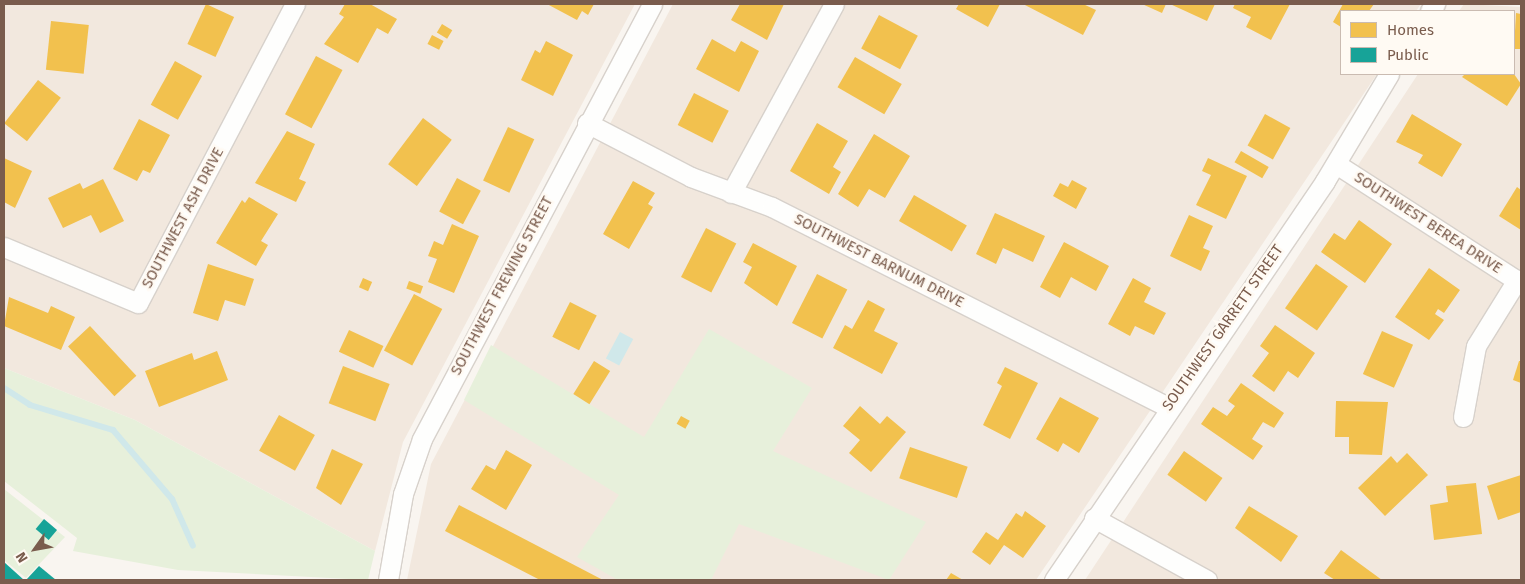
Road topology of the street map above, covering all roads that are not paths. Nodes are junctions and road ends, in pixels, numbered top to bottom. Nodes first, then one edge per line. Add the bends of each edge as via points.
1 (295, 4) edge
2 (652, 4) edge
3 (834, 4) edge
4 (1388, 75) edge
5 (588, 123) junction
6 (1336, 164) junction
7 (731, 192) junction
8 (4, 247) edge
9 (1519, 282) edge
10 (1168, 407) junction
11 (1463, 418) dead end
12 (1094, 518) junction
13 (388, 580) edge
14 (1054, 580) edge
15 (1207, 580) edge

1 - 8 street, SOUTHWEST ASH DRIVE via 138,303
2 - 5 street, SOUTHWEST FREWING STREET
3 - 7 street
4 - 6 street, SOUTHWEST GARRETT STREET
5 - 7 street, SOUTHWEST BARNUM DRIVE via 690,177
5 - 13 street, SOUTHWEST FREWING STREET via 422,439 403,494
6 - 9 street, SOUTHWEST BEREA DRIVE
6 - 10 street, SOUTHWEST GARRETT STREET
7 - 10 street, SOUTHWEST BARNUM DRIVE via 772,207
9 - 11 street via 1476,346
10 - 12 street, SOUTHWEST GARRETT STREET
12 - 14 street, SOUTHWEST GARRETT STREET
12 - 15 street

